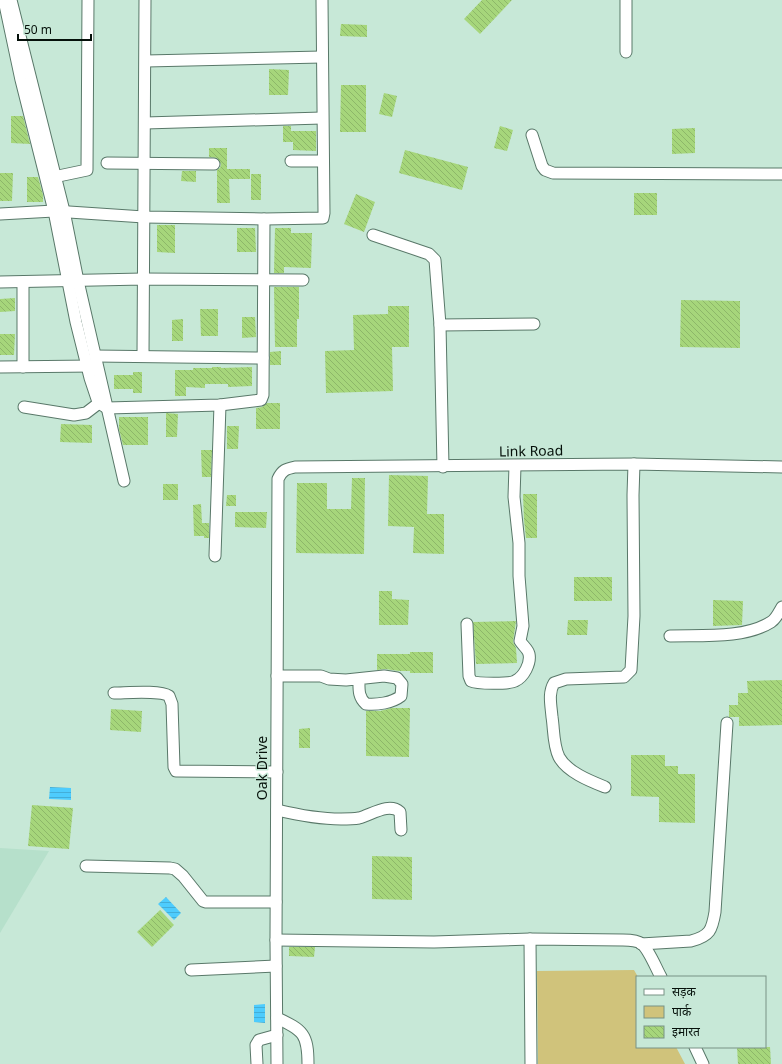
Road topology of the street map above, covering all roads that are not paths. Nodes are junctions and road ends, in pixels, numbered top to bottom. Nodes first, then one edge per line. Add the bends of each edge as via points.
1 (4, 0) edge
2 (12, 0) edge
3 (88, 0) edge
4 (145, 0) edge
5 (322, 0) edge
6 (626, 0) edge
7 (626, 52) dead end
8 (322, 57) junction
9 (146, 61) junction
10 (322, 118) junction
11 (145, 122) junction
12 (532, 135) dead end
13 (291, 161) dead end
14 (323, 161) junction
15 (107, 163) dead end
16 (145, 163) junction
17 (214, 164) dead end
18 (782, 174) edge
19 (50, 177) junction
20 (59, 211) junction
21 (0, 214) edge
22 (144, 217) junction
23 (264, 219) junction
24 (373, 235) dead end
25 (143, 279) junction
26 (264, 280) junction
27 (303, 280) dead end
28 (73, 281) junction
29 (0, 282) edge
30 (23, 282) junction
31 (534, 324) dead end
32 (440, 325) junction
33 (143, 356) junction
34 (263, 358) junction
35 (93, 363) junction
36 (0, 367) edge
37 (23, 367) junction
38 (103, 405) junction
39 (220, 405) junction
40 (24, 407) dead end
41 (634, 464) junction
42 (515, 466) junction
43 (782, 466) edge
44 (443, 467) junction
45 (281, 472) joint
46 (124, 482) dead end
47 (215, 556) dead end
48 (782, 607) edge
49 (467, 624) dead end
50 (670, 636) dead end
51 (277, 676) junction
52 (359, 680) dead end
53 (114, 693) dead end
54 (727, 723) dead end
55 (277, 772) junction
56 (605, 787) dead end
57 (277, 810) junction
58 (401, 830) dead end
59 (86, 866) dead end
60 (276, 902) junction
61 (276, 940) junction
62 (530, 940) junction
63 (642, 944) junction
64 (276, 966) junction
65 (191, 970) dead end
66 (660, 976) edge
67 (277, 1018) junction
68 (277, 1035) junction
69 (695, 1048) edge
70 (257, 1064) edge
71 (277, 1064) edge
72 (308, 1064) edge
73 (531, 1064) edge
74 (703, 1064) edge

1 - 19 street via 21,80
2 - 19 street
3 - 19 street via 87,170
4 - 9 street
5 - 8 street
6 - 7 street
8 - 9 street
8 - 10 street
9 - 11 street
10 - 11 street
10 - 14 street
11 - 16 street
12 - 18 street via 542,166 553,173
13 - 14 street
14 - 23 street via 323,218
15 - 16 street
16 - 17 street
16 - 22 street
19 - 20 street
20 - 21 street
20 - 22 street
20 - 28 street
22 - 23 street
22 - 25 street
23 - 26 street
24 - 32 street via 429,254 435,260
25 - 26 street
25 - 28 street
25 - 33 street
26 - 27 street
26 - 34 street
28 - 30 street
28 - 35 street
29 - 30 street
30 - 37 street
31 - 32 street
32 - 44 street
33 - 34 street
33 - 35 street
34 - 39 street via 261,400
35 - 37 street
35 - 38 street via 97,398
36 - 37 street
38 - 39 street
38 - 40 street via 86,413 74,415
38 - 46 street
39 - 47 street
41 - 42 street, Link Road
41 - 43 street, Link Road
41 - 56 street via 634,616 631,670 624,677 566,679 554,683 550,698 559,758 575,772
42 - 44 street, Link Road
42 - 49 street via 514,497 523,626 520,641 528,651 530,660 517,680 493,683 471,681
44 - 45 street, Link Road via 295,467
45 - 51 street, Oak Drive via 278,478
48 - 50 street via 773,621 753,630 731,634
51 - 52 street
51 - 55 street, Oak Drive
53 - 55 street via 158,692 169,696 172,704 176,771
54 - 63 street via 712,928 707,935 691,941
55 - 57 street, Oak Drive
57 - 58 street via 315,818 354,819 392,808 400,812
57 - 60 street, Oak Drive
59 - 60 street via 170,868 178,871 206,902
60 - 61 street, Oak Drive
61 - 62 street
61 - 64 street, Oak Drive
62 - 63 street via 623,940
62 - 73 street
63 - 66 street
64 - 65 street
64 - 67 street, Oak Drive
67 - 68 street, Oak Drive
67 - 72 street via 299,1029 308,1047
68 - 70 street via 259,1040 256,1045
68 - 71 street, Oak Drive
69 - 74 street

